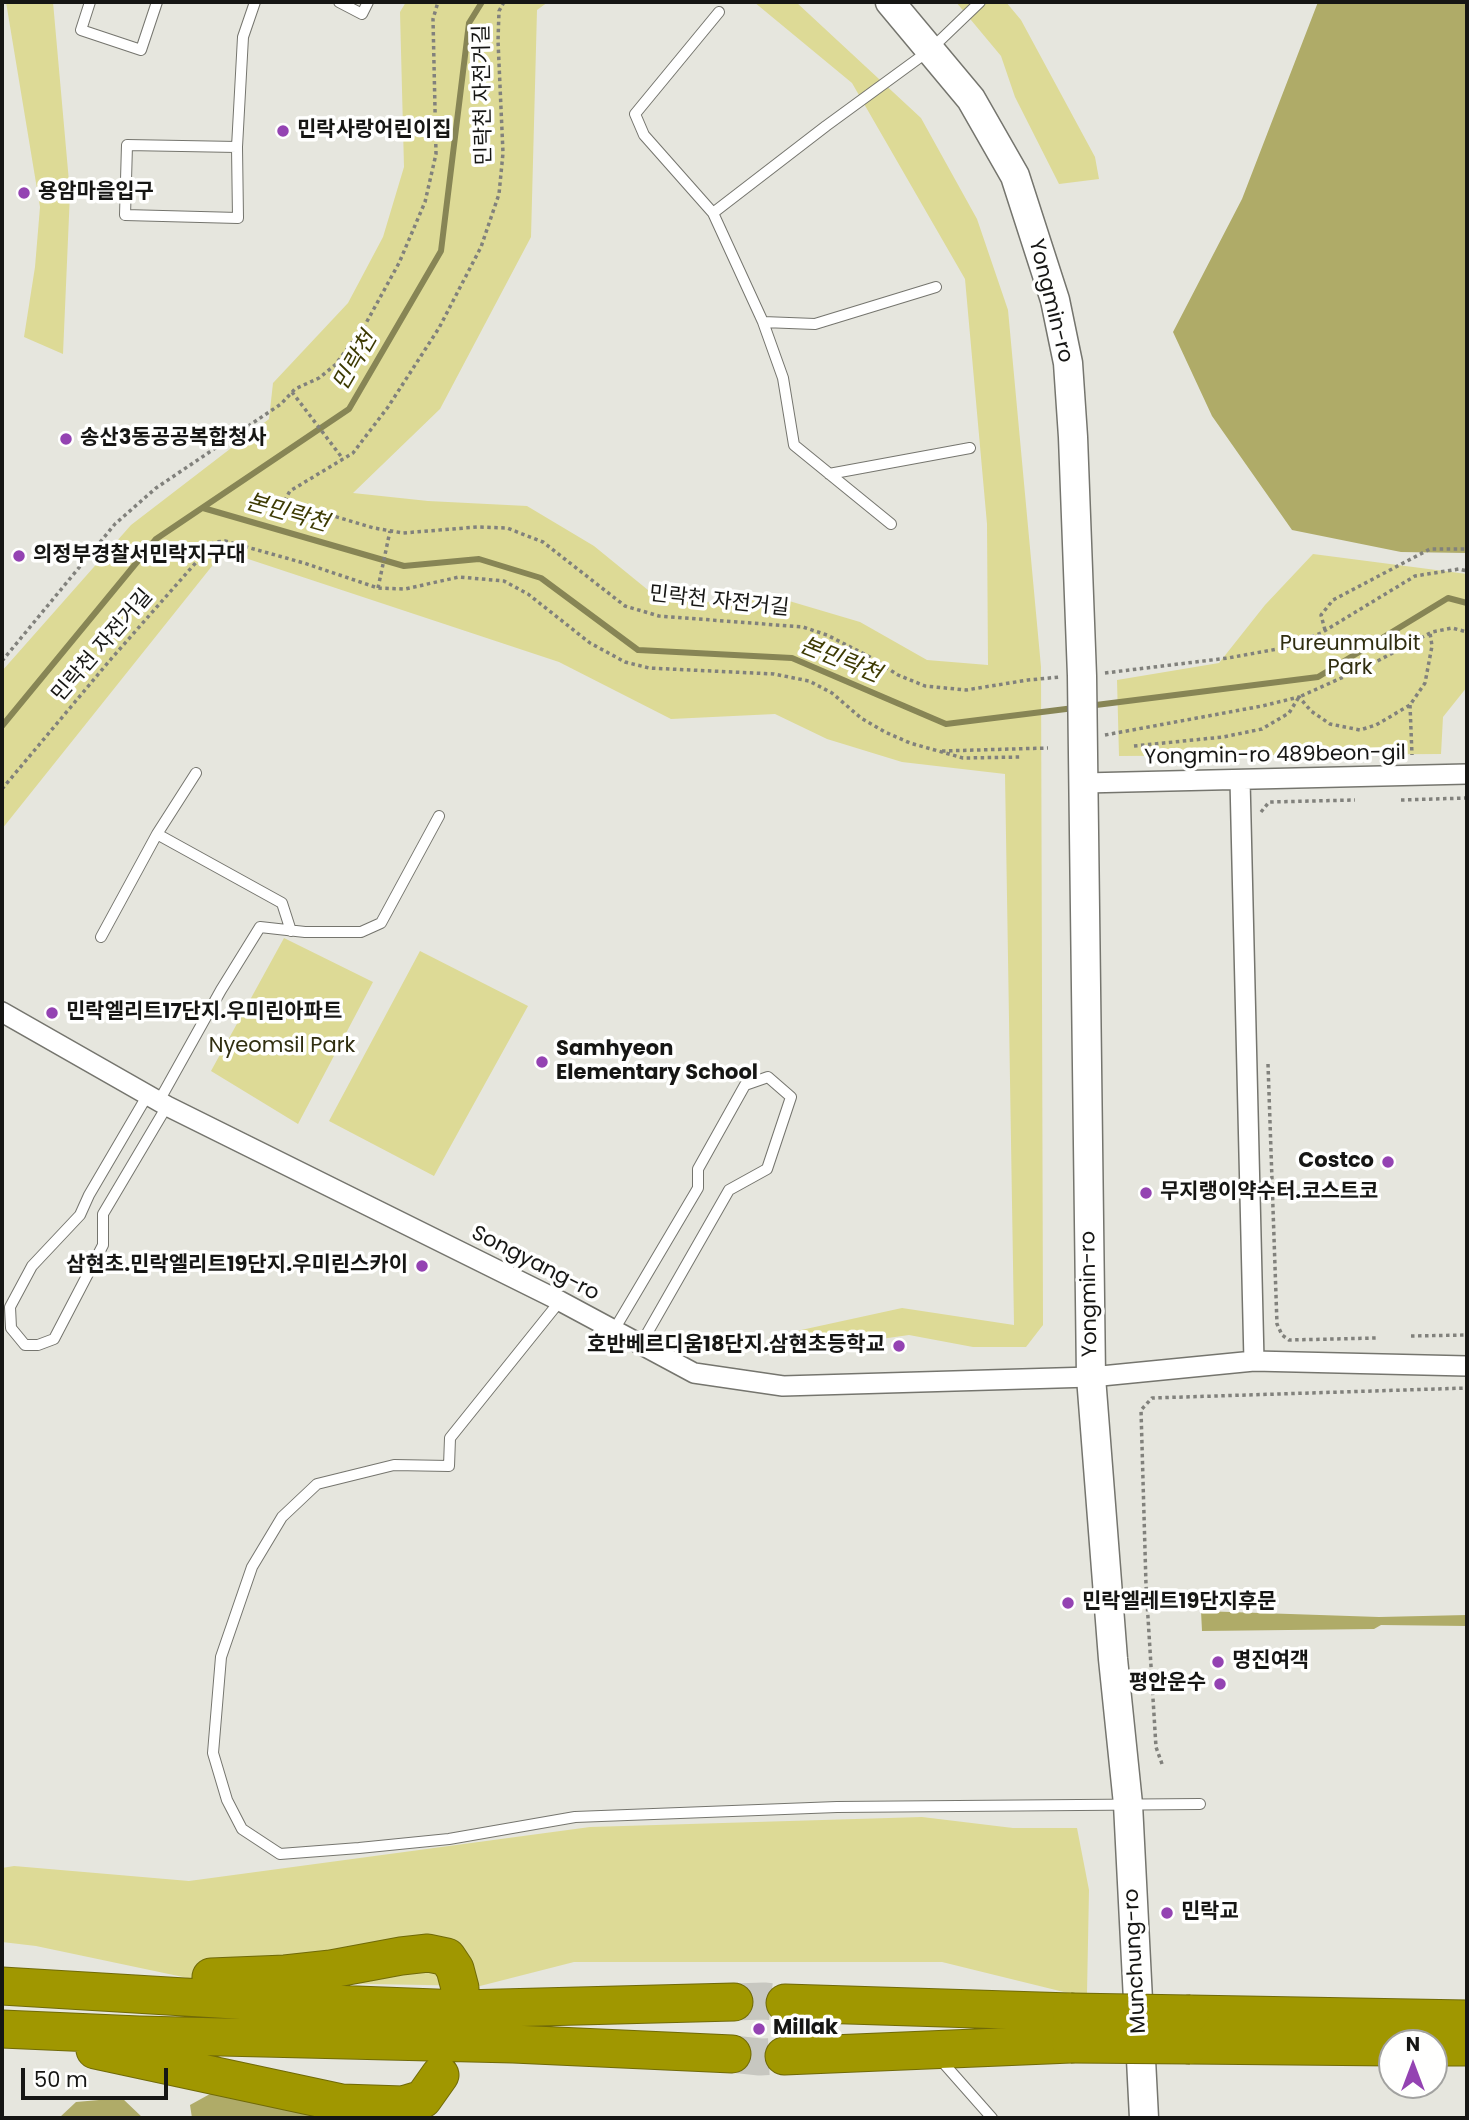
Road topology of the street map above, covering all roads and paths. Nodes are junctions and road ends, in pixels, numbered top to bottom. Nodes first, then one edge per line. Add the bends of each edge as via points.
1 (90, 2) edge
2 (157, 2) edge
3 (255, 2) edge
4 (339, 2) edge
5 (368, 2) edge
6 (438, 2) edge
7 (504, 2) edge
8 (890, 2) edge
9 (980, 2) edge
10 (719, 12) dead end
11 (930, 50) junction
12 (237, 147) junction
13 (713, 213) junction
14 (936, 287) dead end
15 (764, 322) junction
16 (292, 392) junction
17 (970, 448) dead end
18 (343, 459) junction
19 (829, 474) junction
20 (891, 524) dead end
21 (390, 531) junction
22 (1467, 549) edge
23 (1467, 571) edge
24 (378, 589) junction
25 (1325, 630) junction
26 (1467, 632) edge
27 (1430, 633) junction
28 (2, 661) edge
29 (1082, 687) junction
30 (1300, 697) junction
31 (1410, 705) junction
32 (1083, 738) junction
33 (1134, 746) dead end
34 (1048, 748) dead end
35 (936, 751) junction
36 (1022, 757) dead end
37 (196, 774) dead end
38 (1467, 774) edge
39 (1412, 775) junction
40 (1240, 780) junction
41 (1084, 783) junction
42 (2, 789) edge
43 (1467, 798) edge
44 (1355, 800) dead end
45 (1401, 800) dead end
46 (1259, 813) dead end
47 (439, 816) dead end
48 (158, 834) junction
49 (291, 931) junction
50 (101, 937) dead end
51 (2, 1012) edge
52 (1268, 1062) dead end
53 (158, 1101) junction
54 (560, 1301) junction
55 (614, 1330) junction
56 (1467, 1335) edge
57 (1411, 1336) dead end
58 (1377, 1338) dead end
59 (641, 1344) junction
60 (1254, 1362) junction
61 (1467, 1366) edge
62 (1091, 1377) junction
63 (1467, 1388) edge
64 (1162, 1764) dead end
65 (1128, 1804) junction
66 (1200, 1804) dead end
67 (7, 1987) edge
68 (460, 1988) dead end
69 (734, 2002) tunnel mouth
70 (785, 2003) tunnel mouth
71 (1467, 2010) edge
72 (1357, 2017) junction
73 (1467, 2019) edge
74 (1071, 2028) junction
75 (4, 2029) edge
76 (1190, 2029) junction
77 (1378, 2046) edge
78 (1448, 2047) edge
79 (1467, 2047) edge
80 (931, 2050) junction
81 (732, 2054) tunnel mouth
82 (784, 2056) tunnel mouth
83 (440, 2074) dead end
84 (992, 2118) edge
85 (1144, 2118) edge

1 - 2 lane via 80,30 141,50
3 - 12 lane via 243,37
4 - 5 lane via 362,14
6 - 16 path via 433,19 436,154 425,202 365,325 335,365
7 - 18 path, 민락천 자전거길 via 499,11 498,41 503,153 499,194 481,247 439,328 388,407 354,453
8 - 11 street, Yongmin-ro
9 - 11 lane
10 - 13 lane via 635,114 644,135
11 - 13 lane
11 - 29 street, Yongmin-ro via 971,99 1014,176 1055,300 1068,363
12 - 12 lane via 238,218 125,215 127,145
13 - 15 lane
14 - 15 lane via 815,324
15 - 19 lane via 783,378 794,445
16 - 18 path
16 - 28 path via 156,488 115,524
17 - 19 lane
18 - 21 path, 민락천 자전거길 via 290,491 286,502
19 - 20 lane
21 - 24 path
21 - 29 path, 민락천 자전거길 via 507,528 543,542 625,606 659,616 803,627 925,686 966,690 1028,680
22 - 25 path via 1430,549 1333,600 1321,615
23 - 25 path, 민락천 자전거길 via 1415,576
24 - 35 path, 민락천 자전거길 via 405,589 459,577 504,581 590,643 625,662 649,668 774,674 809,681 885,732
24 - 42 path, 민락천 자전거길 via 304,563 214,542
25 - 29 path, 민락천 자전거길 via 1283,648
26 - 27 path via 1451,628
27 - 30 path
27 - 31 path via 1425,683
29 - 32 street, Yongmin-ro
30 - 31 path via 1330,724 1360,730
30 - 32 path
30 - 33 path via 1289,713 1262,729
31 - 39 path
32 - 41 street, Yongmin-ro
34 - 35 path
35 - 36 path, 민락천 자전거길 via 963,758
37 - 48 lane
38 - 39 street, Yongmin-ro 489beon-gil
39 - 40 street, Yongmin-ro 489beon-gil
40 - 41 street, Yongmin-ro 489beon-gil
40 - 60 street
41 - 62 street, Yongmin-ro
43 - 45 path
44 - 46 path via 1269,802
47 - 49 lane via 380,923 361,932
48 - 49 lane via 282,903
48 - 50 lane
49 - 53 lane via 260,927
51 - 53 street, Songyang-ro
52 - 58 path via 1277,1324 1289,1339
53 - 53 lane via 89,1195 80,1215 32,1266 10,1307 11,1328 25,1345 54,1339 103,1245 103,1214
53 - 54 street, Songyang-ro
54 - 55 street, Songyang-ro
54 - 65 lane via 450,1438 449,1466 394,1465 317,1484 282,1517 252,1567 221,1657 213,1753 243,1829 280,1854 449,1839 575,1817 837,1807
55 - 59 street, Songyang-ro
55 - 59 lane via 698,1188 698,1169 745,1085 768,1077 791,1097 767,1169 729,1190
56 - 57 path
59 - 62 street, Songyang-ro via 694,1373 783,1386
60 - 61 street
60 - 62 street
62 - 65 street, Yongmin-ro
63 - 64 path via 1152,1398 1141,1410 1146,1585 1156,1747
65 - 66 lane
65 - 85 street, Munchung-ro
67 - 68 highway via 285,1974 428,1953 447,1957
67 - 69 highway via 462,2009
70 - 74 highway
71 - 72 highway
72 - 73 highway
72 - 76 highway
74 - 76 highway, bridge
74 - 80 highway
75 - 81 highway
75 - 83 highway via 342,2103 403,2105 423,2099
76 - 77 highway
78 - 79 highway
80 - 82 highway
80 - 84 lane

